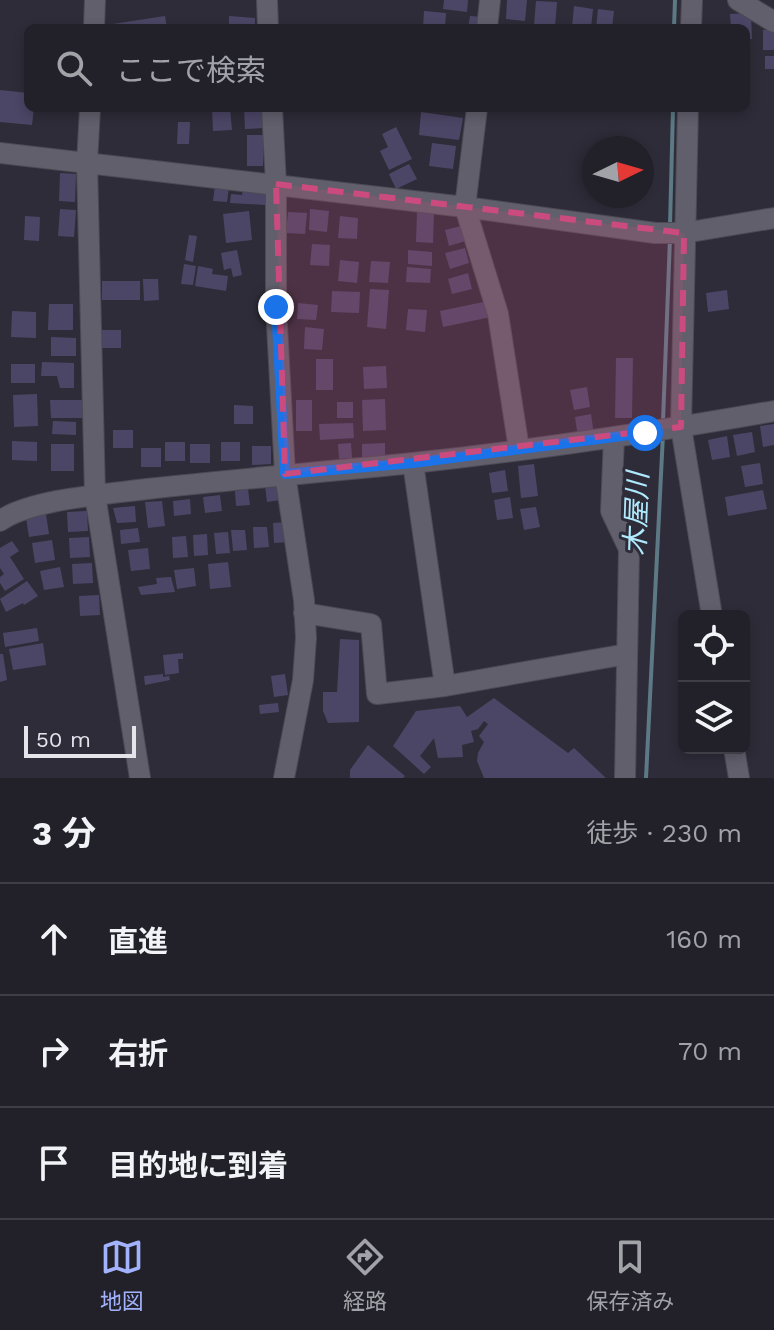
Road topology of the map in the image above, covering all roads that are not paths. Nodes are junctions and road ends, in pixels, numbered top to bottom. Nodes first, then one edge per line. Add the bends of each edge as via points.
1 (95, 0) edge
2 (267, 0) edge
3 (490, 0) edge
4 (692, 0) edge
5 (738, 0) edge
6 (774, 22) edge
7 (94, 24) edge
8 (268, 24) edge
9 (487, 24) edge
10 (691, 24) edge
11 (90, 112) edge
12 (272, 112) edge
13 (477, 112) edge
14 (688, 112) edge
15 (0, 153) edge
16 (87, 163) junction
17 (276, 184) junction
18 (465, 207) junction
19 (774, 218) edge
20 (684, 233) junction
21 (774, 411) edge
22 (681, 427) junction
23 (614, 437) junction
24 (519, 449) junction
25 (413, 463) junction
26 (285, 474) junction
27 (95, 495) junction
28 (3, 511) edge
29 (711, 610) edge
30 (304, 613) junction
31 (627, 654) junction
32 (445, 686) junction
33 (735, 754) edge
34 (140, 778) edge
35 (284, 778) edge
36 (625, 778) edge
37 (739, 778) edge

1 - 7 street
2 - 8 street
3 - 9 street
4 - 10 street
5 - 6 street
11 - 16 street
12 - 17 street
13 - 18 street
14 - 20 street
15 - 16 street
16 - 17 street
16 - 27 street
17 - 18 street
17 - 26 street
18 - 20 street
18 - 24 street via 498,314
19 - 20 street
20 - 22 street
21 - 22 street
22 - 23 street
22 - 29 street
23 - 24 street
23 - 31 street via 611,511 629,549
24 - 25 street
25 - 26 street
25 - 32 street
26 - 27 street
26 - 30 street
27 - 28 street
27 - 34 street
30 - 32 street via 371,624 377,694
30 - 35 street via 303,680
31 - 32 street
31 - 36 street
33 - 37 street

